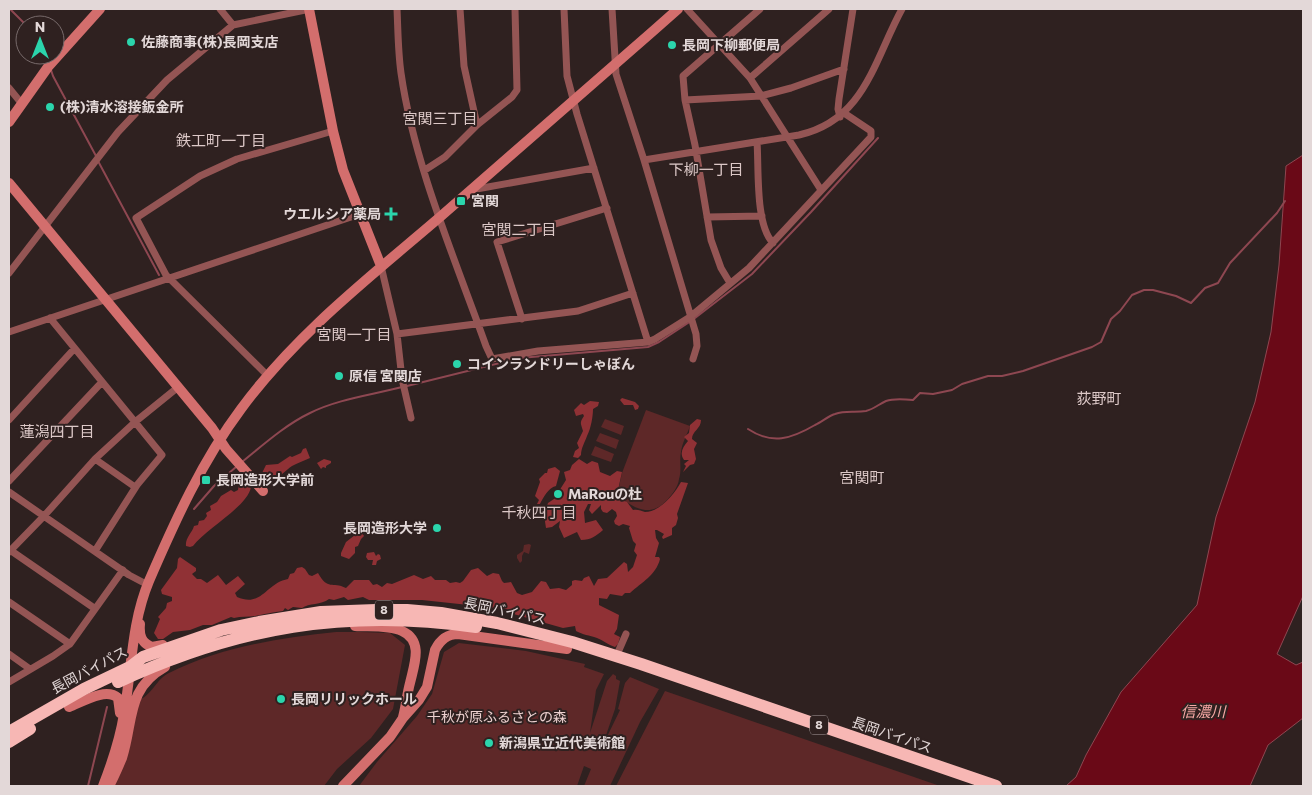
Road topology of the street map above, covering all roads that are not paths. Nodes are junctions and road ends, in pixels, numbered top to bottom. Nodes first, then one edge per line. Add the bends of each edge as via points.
1 (100, 9) edge
2 (220, 9) edge
3 (309, 9) edge
4 (398, 9) edge
5 (460, 9) edge
6 (515, 9) edge
7 (564, 9) edge
8 (612, 9) edge
9 (678, 9) edge
10 (688, 9) edge
11 (760, 9) edge
12 (829, 9) edge
13 (853, 9) edge
14 (902, 9) edge
15 (234, 24) junction
16 (719, 44) junction
17 (615, 65) junction
18 (844, 70) junction
19 (750, 78) junction
20 (9, 88) edge
21 (761, 96) junction
22 (685, 100) junction
23 (574, 101) junction
24 (22, 104) junction
25 (842, 115) junction
26 (9, 122) edge
27 (477, 125) junction
28 (333, 131) junction
29 (788, 138) junction
30 (757, 142) junction
31 (696, 152) junction
32 (644, 160) junction
33 (594, 168) junction
34 (425, 170) junction
35 (9, 183) edge
36 (470, 190) junction
37 (821, 190) junction
38 (607, 208) junction
39 (360, 214) junction
40 (762, 216) junction
41 (440, 217) junction
42 (708, 217) junction
43 (45, 227) junction
44 (772, 243) junction
45 (381, 266) junction
46 (9, 273) edge
47 (169, 278) junction
48 (730, 283) junction
49 (633, 293) junction
50 (105, 300) junction
51 (690, 317) junction
52 (50, 318) junction
53 (522, 318) junction
54 (478, 324) junction
55 (9, 332) edge
56 (397, 334) junction
57 (648, 342) junction
58 (74, 348) junction
59 (693, 358) dead end
60 (268, 376) junction
61 (102, 382) junction
62 (177, 388) junction
63 (411, 418) dead end
64 (9, 420) edge
65 (135, 422) junction
66 (220, 440) junction
67 (95, 459) junction
68 (9, 481) edge
69 (135, 487) junction
70 (191, 490) junction
71 (263, 490) dead end
72 (9, 492) edge
73 (44, 516) junction
74 (95, 550) junction
75 (10, 551) edge
76 (123, 570) junction
77 (148, 585) junction
78 (9, 602) edge
79 (94, 608) junction
80 (283, 628) junction
81 (221, 630) junction
82 (626, 634) dead end
83 (70, 644) junction
84 (567, 650) junction
85 (619, 650) dead end
86 (192, 652) junction
87 (9, 654) edge
88 (640, 668) junction
89 (30, 669) junction
90 (129, 672) junction
91 (9, 682) edge
92 (69, 707) junction
93 (402, 718) junction
94 (9, 732) edge
95 (9, 742) edge
96 (102, 786) edge
97 (109, 786) edge
98 (343, 786) edge
99 (970, 786) edge
100 (996, 786) edge

1 - 24 street via 48,67
2 - 15 street
3 - 15 street
3 - 28 street
4 - 34 street via 408,110
5 - 27 street via 464,66
6 - 27 street via 517,90
7 - 23 street via 567,76
8 - 17 street
9 - 17 street
10 - 16 street
11 - 16 street
12 - 19 street
13 - 18 street
14 - 25 street via 859,96
15 - 43 street via 151,96 118,132
16 - 19 street
16 - 22 street via 683,76
17 - 23 street
17 - 32 street
18 - 21 street
18 - 25 street via 838,99
19 - 21 street
20 - 24 street
21 - 22 street
21 - 29 street
22 - 31 street
23 - 33 street
23 - 36 street
24 - 26 street
25 - 29 street via 816,130
25 - 37 street via 870,131 871,137
27 - 34 street via 445,157
28 - 39 street via 343,170
28 - 47 street via 229,162 200,176 136,218
29 - 30 street
29 - 37 street
30 - 31 street
30 - 40 street
31 - 32 street
31 - 42 street
32 - 51 street
33 - 36 street
33 - 38 street
34 - 41 street
35 - 43 street
36 - 41 street
37 - 44 street
38 - 49 street
38 - 53 street via 498,242
39 - 45 street
39 - 47 street
40 - 42 street
40 - 44 street via 764,232
41 - 45 street
41 - 54 street
42 - 48 street via 713,249
43 - 46 street
43 - 50 street
44 - 48 street
45 - 56 street
45 - 60 street via 303,338
47 - 50 street
47 - 60 street
48 - 51 street
49 - 53 street via 578,311
49 - 57 street
50 - 52 street
50 - 62 street
51 - 57 street
51 - 59 street via 698,341
52 - 55 street
52 - 58 street
53 - 54 street
54 - 56 street
54 - 57 street via 492,359 538,351
56 - 63 street
58 - 61 street
58 - 64 street
60 - 66 street
61 - 65 street
61 - 68 street
62 - 65 street
62 - 66 street
65 - 67 street
65 - 69 street via 162,455
66 - 70 street
66 - 71 street
67 - 69 street
67 - 73 street
69 - 74 street
70 - 77 street
70 - 81 street via 144,606 140,634 152,647 206,631
72 - 73 street
73 - 74 street
73 - 75 street
74 - 76 street
75 - 79 street
76 - 77 street
76 - 79 street
77 - 90 street via 136,624
78 - 83 street
79 - 83 street
80 - 84 highway, 長岡バイパス / 8 via 328,621 431,622 483,629
80 - 86 highway, 長岡バイパス / 8
80 - 93 street via 343,625 404,632 414,644 416,656
81 - 88 highway, 長岡バイパス / 8 via 296,615 330,612 442,613 572,642
81 - 90 highway, 長岡バイパス / 8 via 143,657
82 - 85 street
83 - 89 street
84 - 88 highway, 長岡バイパス / 8
84 - 93 street via 452,634 437,645 427,687
86 - 90 highway, 長岡バイパス / 8
86 - 97 street via 153,674 140,689 122,757
87 - 89 street
88 - 99 highway, 長岡バイパス / 8
88 - 100 highway, 長岡バイパス / 8
89 - 91 street
90 - 92 highway, 長岡バイパス / 8
90 - 94 highway, 長岡バイパス / 8 via 84,689
90 - 96 street via 121,730
92 - 95 highway, 長岡バイパス / 8
92 - 96 street via 104,694 118,698 119,716
93 - 98 street via 384,743

